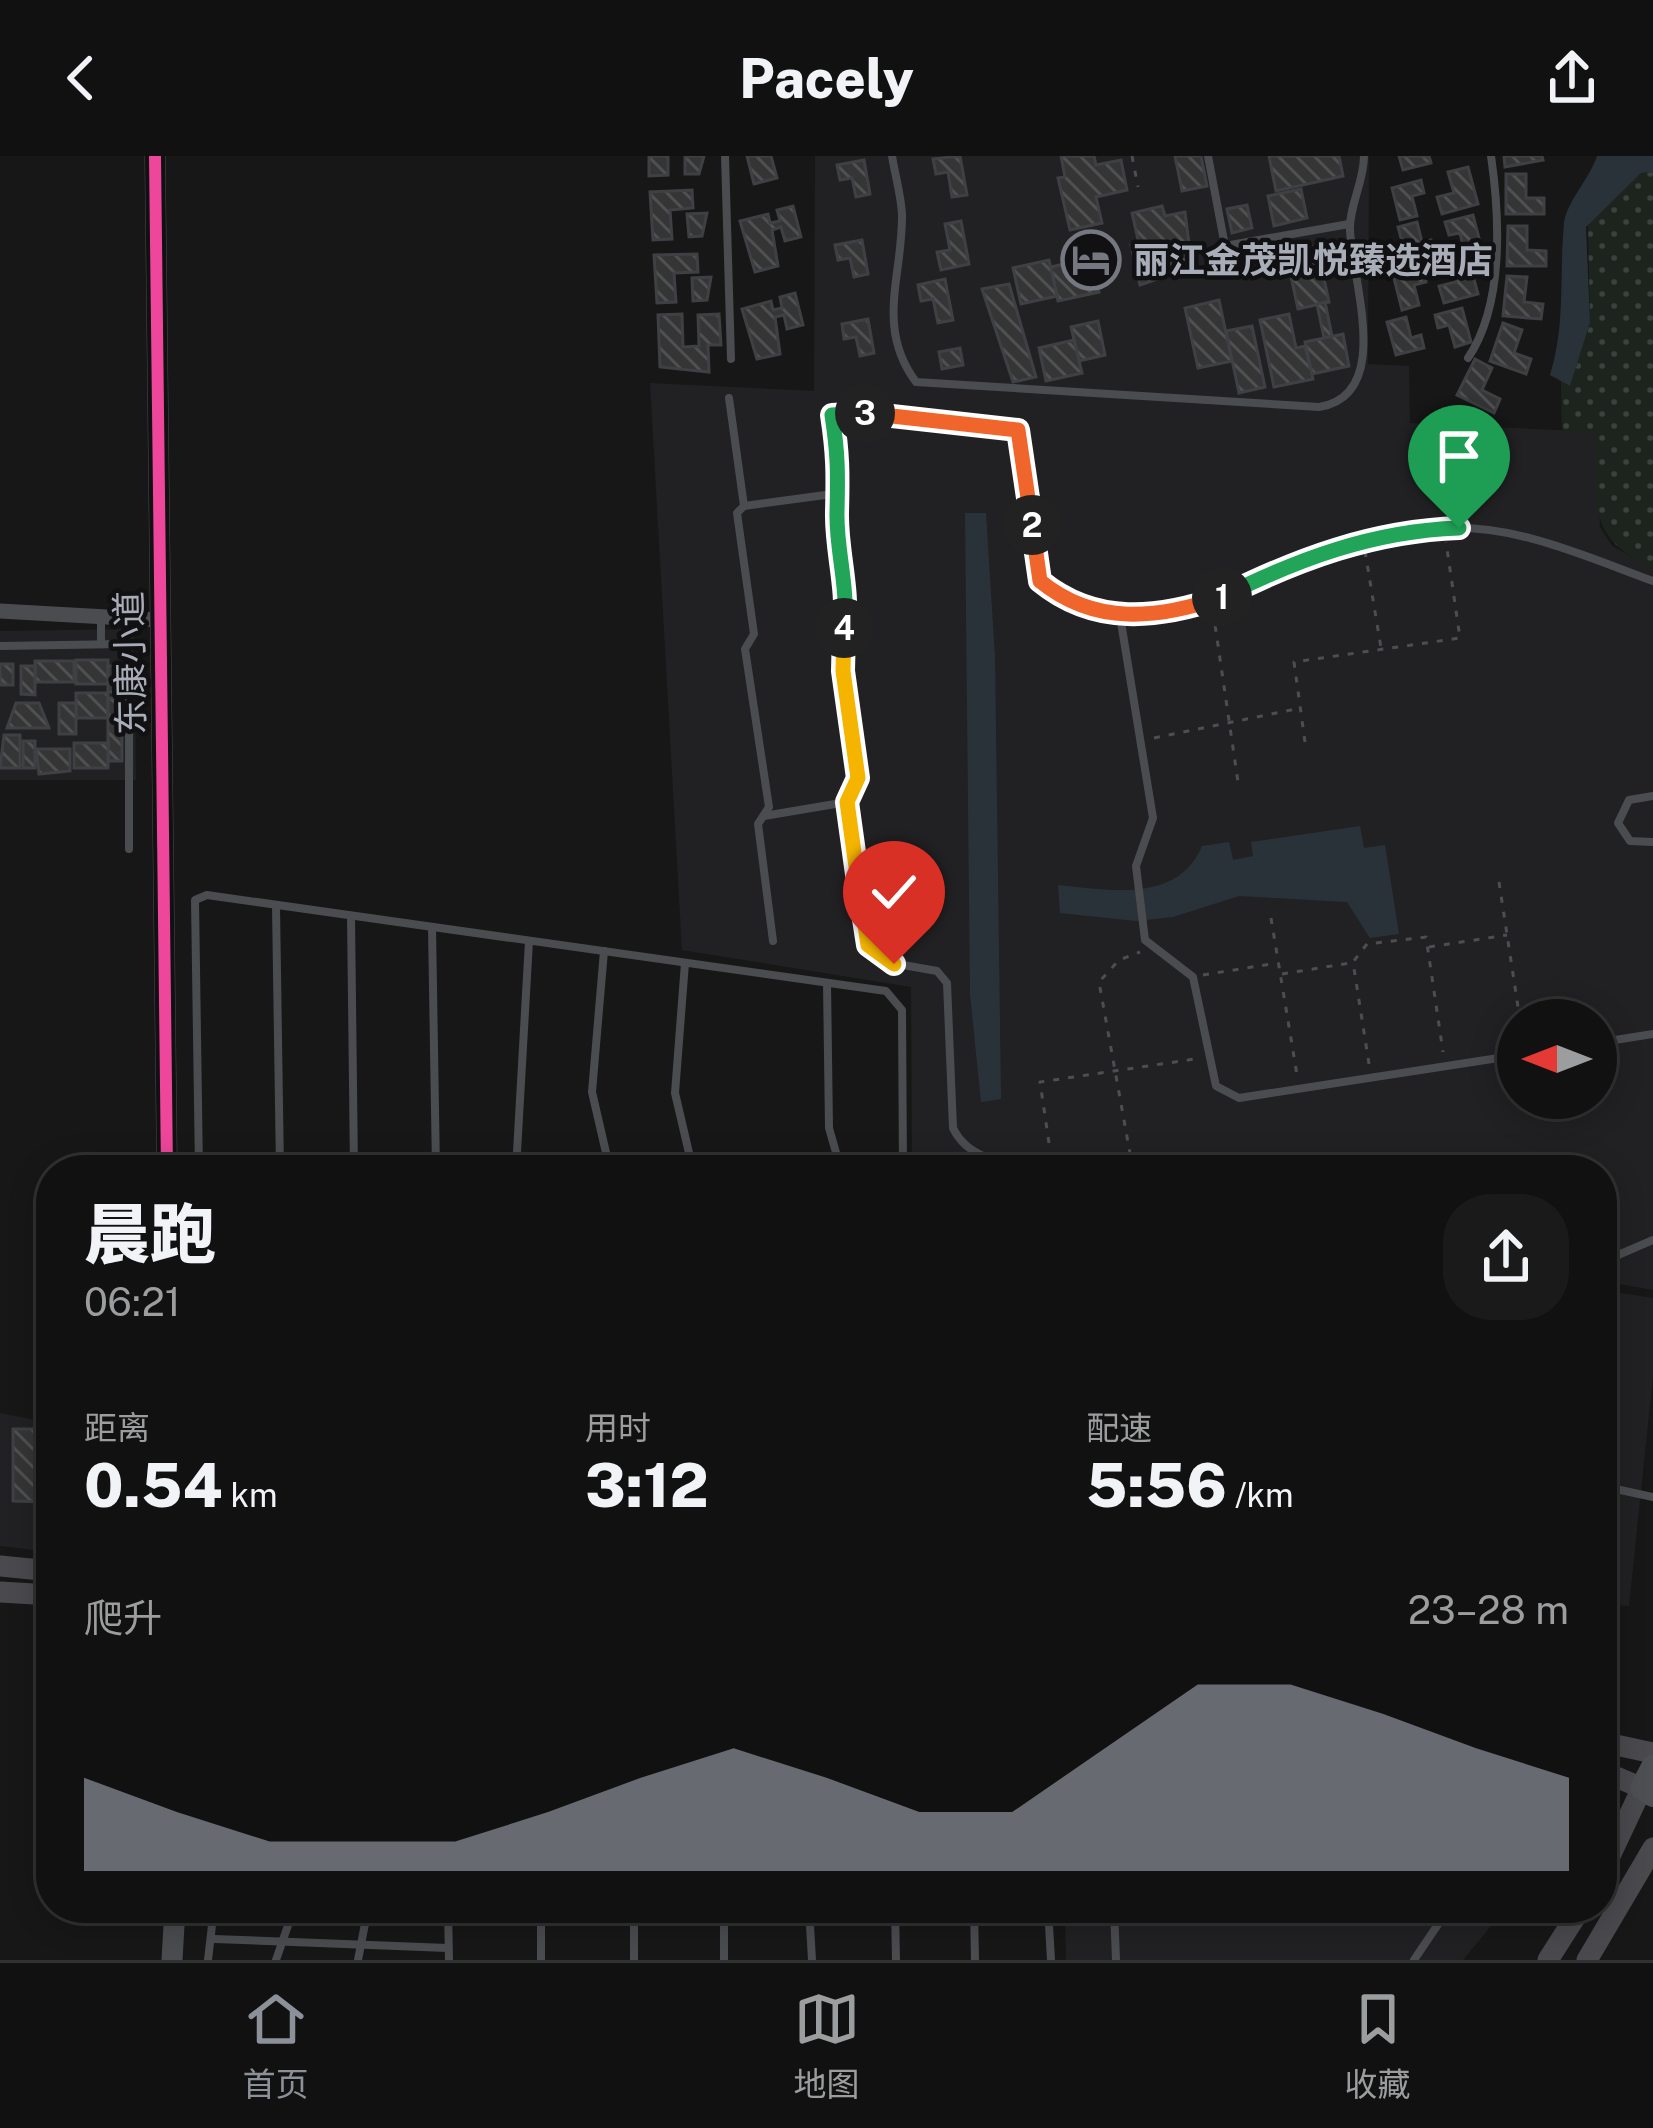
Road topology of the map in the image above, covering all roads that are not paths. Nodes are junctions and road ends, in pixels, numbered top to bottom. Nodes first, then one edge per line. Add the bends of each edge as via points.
1 (154, 156) edge
2 (725, 156) edge
3 (892, 156) edge
4 (1208, 156) edge
5 (1364, 156) edge
6 (1491, 156) edge
7 (1349, 224) junction
8 (1468, 358) dead end
9 (731, 359) dead end
10 (730, 398) dead end
11 (840, 493) junction
12 (744, 506) junction
13 (1653, 581) edge
14 (0, 611) edge
15 (1120, 616) junction
16 (101, 620) junction
17 (160, 620) junction
18 (101, 644) junction
19 (0, 646) edge
20 (1653, 796) edge
21 (847, 802) junction
22 (763, 817) junction
23 (1653, 842) edge
24 (129, 849) dead end
25 (276, 906) junction
26 (351, 916) junction
27 (432, 927) junction
28 (529, 941) junction
29 (773, 941) dead end
30 (604, 951) junction
31 (685, 963) junction
32 (827, 983) junction
33 (1653, 1034) edge
34 (1617, 1039) edge
35 (1497, 1058) edge
36 (167, 1155) edge
37 (199, 1155) edge
38 (280, 1155) edge
39 (354, 1155) edge
40 (436, 1155) edge
41 (517, 1155) edge
42 (607, 1155) edge
43 (689, 1155) edge
44 (837, 1155) edge
45 (903, 1155) edge
46 (978, 1155) edge
47 (1653, 1240) edge
48 (1617, 1256) edge
49 (1617, 1489) edge
50 (1653, 1497) edge
51 (0, 1567) edge
52 (36, 1570) edge
53 (0, 1592) edge
54 (36, 1594) edge
55 (1617, 1745) edge
56 (1653, 1753) edge
57 (1617, 1775) edge
58 (1650, 1783) edge
59 (1617, 1846) edge
60 (1653, 1848) edge
61 (1617, 1908) edge
62 (174, 1923) edge
63 (214, 1923) edge
64 (289, 1923) edge
65 (365, 1923) edge
66 (448, 1923) edge
67 (541, 1923) edge
68 (634, 1923) edge
69 (724, 1923) edge
70 (810, 1923) edge
71 (895, 1923) edge
72 (974, 1923) edge
73 (1049, 1923) edge
74 (1115, 1923) edge
75 (1439, 1923) edge
76 (1571, 1923) edge
77 (1608, 1923) edge
78 (214, 1939) junction
79 (282, 1941) junction
80 (361, 1944) junction
81 (448, 1948) junction
82 (172, 1960) edge
83 (208, 1960) edge
84 (276, 1960) edge
85 (358, 1960) edge
86 (449, 1960) edge
87 (541, 1960) edge
88 (634, 1960) edge
89 (724, 1960) edge
90 (812, 1960) edge
91 (896, 1960) edge
92 (975, 1960) edge
93 (1051, 1960) edge
94 (1116, 1960) edge
95 (1414, 1960) edge
96 (1548, 1960) edge
97 (1586, 1960) edge

1 - 17 street, 东康小道
2 - 9 lane
3 - 7 lane via 902,214 891,323 916,382 1335,403 1355,386 1364,356
4 - 7 lane via 1225,246
5 - 7 lane
6 - 8 lane via 1490,302 1485,333
10 - 12 lane
11 - 12 lane
11 - 15 lane via 832,415 840,411 1018,430 1040,581 1078,605
11 - 21 lane via 848,601 843,671 858,778
12 - 22 lane via 737,514 754,634 745,649 769,807
13 - 15 lane via 1524,537 1444,528 1300,560 1211,601
14 - 16 street
15 - 35 lane via 1153,827 1135,875 1145,940 1193,977 1212,1080 1233,1097
16 - 17 street
16 - 18 lane
17 - 36 street, 东康小道
18 - 19 lane
18 - 24 lane via 129,650
20 - 23 lane via 1629,800 1618,823 1630,841
21 - 22 lane
21 - 46 lane via 868,945 886,962 937,971 947,983 957,1137
22 - 29 lane
25 - 26 lane
25 - 37 lane via 195,900
25 - 38 lane
26 - 27 lane
26 - 39 lane
27 - 28 lane
27 - 40 lane
28 - 30 lane
28 - 41 lane
30 - 31 lane
30 - 42 lane via 592,1091
31 - 32 lane
31 - 43 lane via 675,1093
32 - 44 lane via 829,1129
32 - 45 lane via 886,991 901,1004
33 - 34 lane
47 - 48 lane
49 - 50 lane
51 - 52 main road
53 - 54 main road
55 - 56 main road
57 - 58 main road
58 - 59 main road
60 - 61 main road
62 - 82 street
63 - 78 lane
64 - 79 lane
65 - 80 lane
66 - 81 lane
67 - 87 lane
68 - 88 lane
69 - 89 lane
70 - 90 lane
71 - 91 lane
72 - 92 lane
73 - 93 lane
74 - 94 lane
75 - 95 lane
76 - 96 main road
77 - 97 main road
78 - 79 lane
78 - 83 lane
79 - 80 lane
79 - 84 lane
80 - 81 lane
80 - 85 lane
81 - 86 lane

